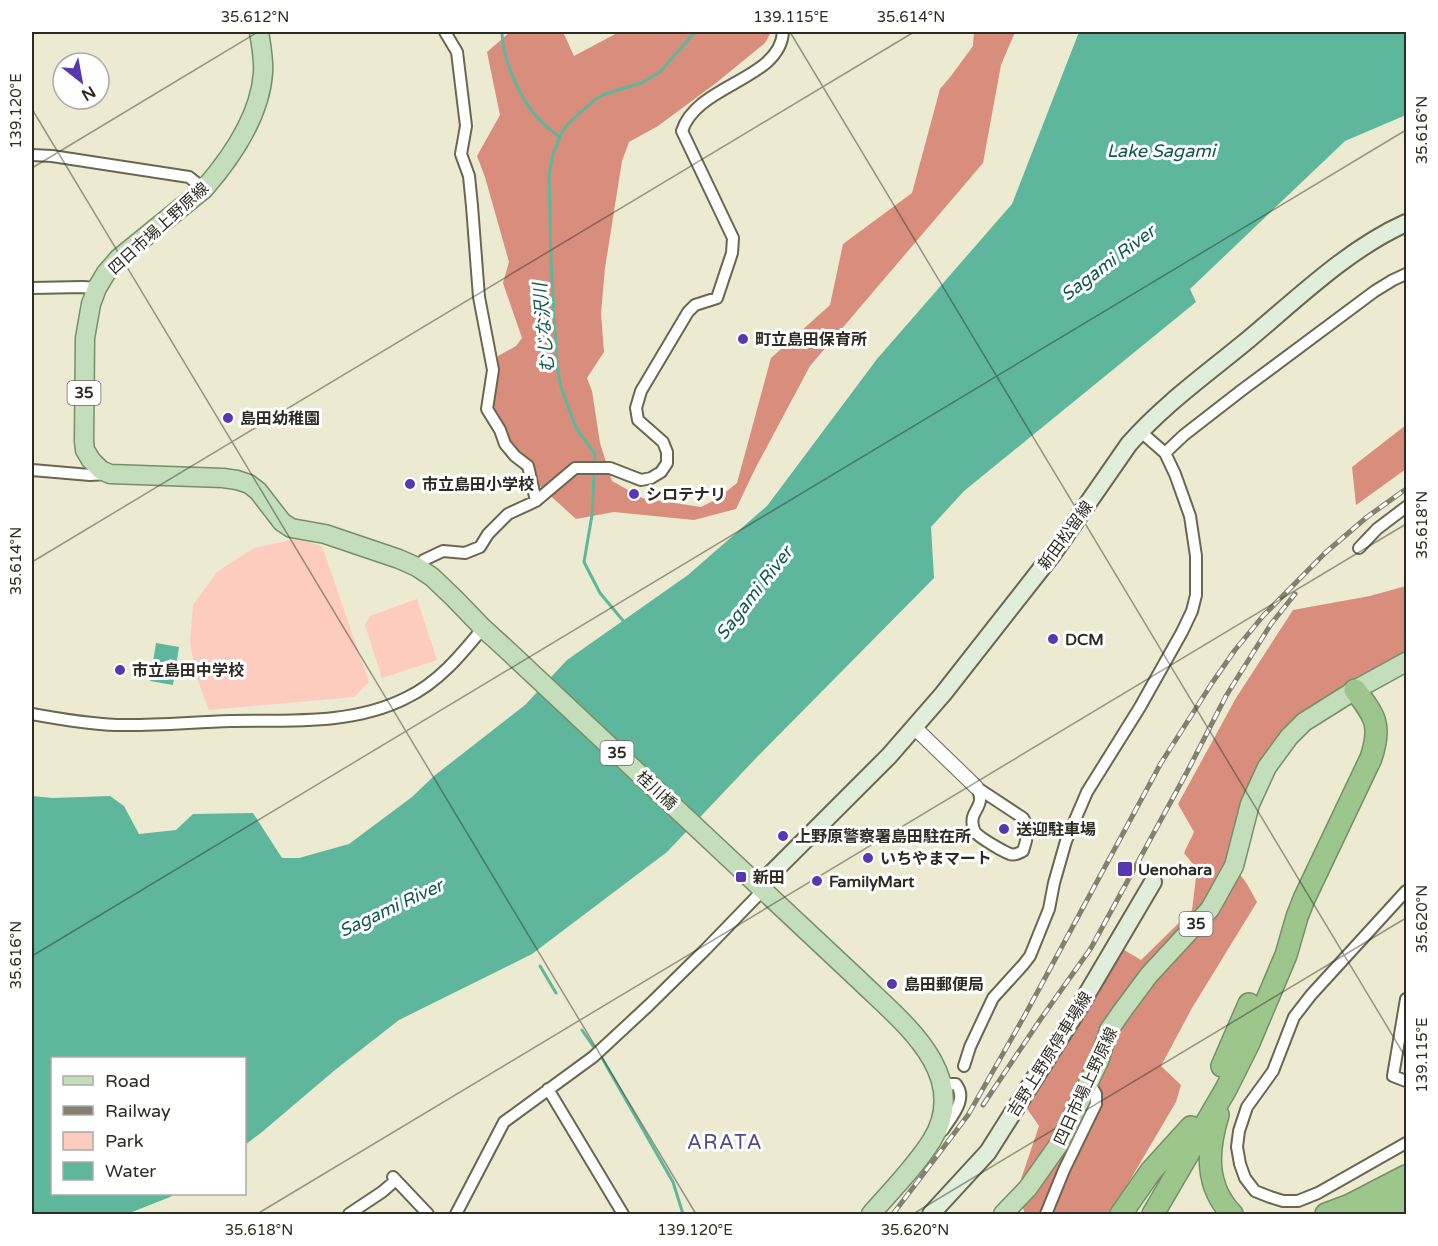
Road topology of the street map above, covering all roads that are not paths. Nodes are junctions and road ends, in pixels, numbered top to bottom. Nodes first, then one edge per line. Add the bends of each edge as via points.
1 (259, 32) edge
2 (445, 32) edge
3 (783, 32) edge
4 (32, 155) edge
5 (204, 189) junction
6 (1407, 223) edge
7 (1407, 274) edge
8 (32, 288) edge
9 (97, 288) junction
10 (1140, 431) junction
11 (1165, 453) junction
12 (32, 470) edge
13 (110, 474) junction
14 (536, 501) junction
15 (1407, 507) edge
16 (1359, 548) dead end
17 (417, 567) junction
18 (483, 628) junction
19 (1407, 662) edge
20 (1355, 690) junction
21 (32, 714) edge
22 (914, 727) junction
23 (975, 787) junction
24 (1154, 882) dead end
25 (761, 888) junction
26 (1407, 891) edge
27 (1407, 999) edge
28 (964, 1066) dead end
29 (1407, 1081) edge
30 (1089, 1082) junction
31 (942, 1084) junction
32 (548, 1089) junction
33 (1226, 1089) junction
34 (1191, 1127) junction
35 (1407, 1143) edge
36 (1407, 1176) edge
37 (1407, 1194) edge
38 (349, 1215) edge
39 (428, 1215) edge
40 (456, 1215) edge
41 (623, 1215) edge
42 (871, 1215) edge
43 (881, 1215) edge
44 (931, 1215) edge
45 (1003, 1215) edge
46 (1046, 1215) edge
47 (1121, 1215) edge
48 (1143, 1215) edge
49 (1153, 1215) edge
50 (1232, 1215) edge
51 (1326, 1215) edge
52 (1368, 1215) edge

1 - 5 main road, 四日市場上野原線 / 35 via 263,70 257,101 232,152
2 - 14 street via 457,52 466,126 461,154 469,176 479,297 493,369 487,409 505,444 528,466
3 - 14 street via 779,48 768,60 695,108 682,131 733,238 717,298 695,305 688,312 641,391 636,408 638,420 663,442 668,463 661,472 641,480 610,468 575,468
4 - 5 street via 189,177
5 - 9 main road, 四日市場上野原線 / 35 via 119,258
6 - 10 main road, 新田松留線 via 1361,249 1314,285
7 - 11 street via 1366,297
8 - 9 street
9 - 13 main road, 四日市場上野原線 / 35 via 85,338 84,441 91,460
10 - 11 street
10 - 22 main road, 新田松留線 via 1044,564
11 - 28 street via 1193,532 1196,595 1192,611 1087,792 1066,841 1049,909 1030,956 993,998
12 - 13 street
13 - 17 main road, 35 via 237,480 258,491 291,528 325,534
14 - 17 street via 508,514 480,547 465,552 443,551
15 - 16 street
17 - 18 main road, 35
18 - 21 street via 452,664 417,692 377,710 351,716 115,725
18 - 25 main road, 桂川橋 / 35
19 - 20 main road, 四日市場上野原線 / 35
20 - 30 main road, 四日市場上野原線 / 35 via 1304,722 1267,767 1250,804 1234,866 1210,909 1149,975 1109,1030
20 - 33 highway via 1377,727 1375,747 1312,880 1286,955
20 - 34 highway via 1370,730 1366,753
22 - 23 street
22 - 25 main road, 新田松留線
23 - 23 street via 1023,818 1028,836 1023,850 1010,854 973,829 972,819 981,801
24 - 44 main road, 吉野上野原停車場線 via 988,1152
25 - 31 main road, 35 via 922,1044
25 - 32 street via 648,1006 593,1057
26 - 35 street via 1294,1017 1273,1071 1247,1107 1237,1148 1239,1164 1255,1191 1283,1201 1298,1201
27 - 29 street via 1393,1076
30 - 45 main road, 四日市場上野原線 / 35 via 1059,1144
30 - 46 street via 1096,1094 1096,1104
31 - 42 main road, 35 via 943,1114 933,1138
31 - 43 street via 956,1084 961,1100 925,1160
32 - 40 street via 504,1122
32 - 41 street
33 - 49 highway
33 - 50 highway via 1213,1130 1210,1164 1215,1189
34 - 47 highway via 1146,1178
34 - 48 highway
36 - 51 highway
37 - 52 highway
38 - 39 street via 395,1178

